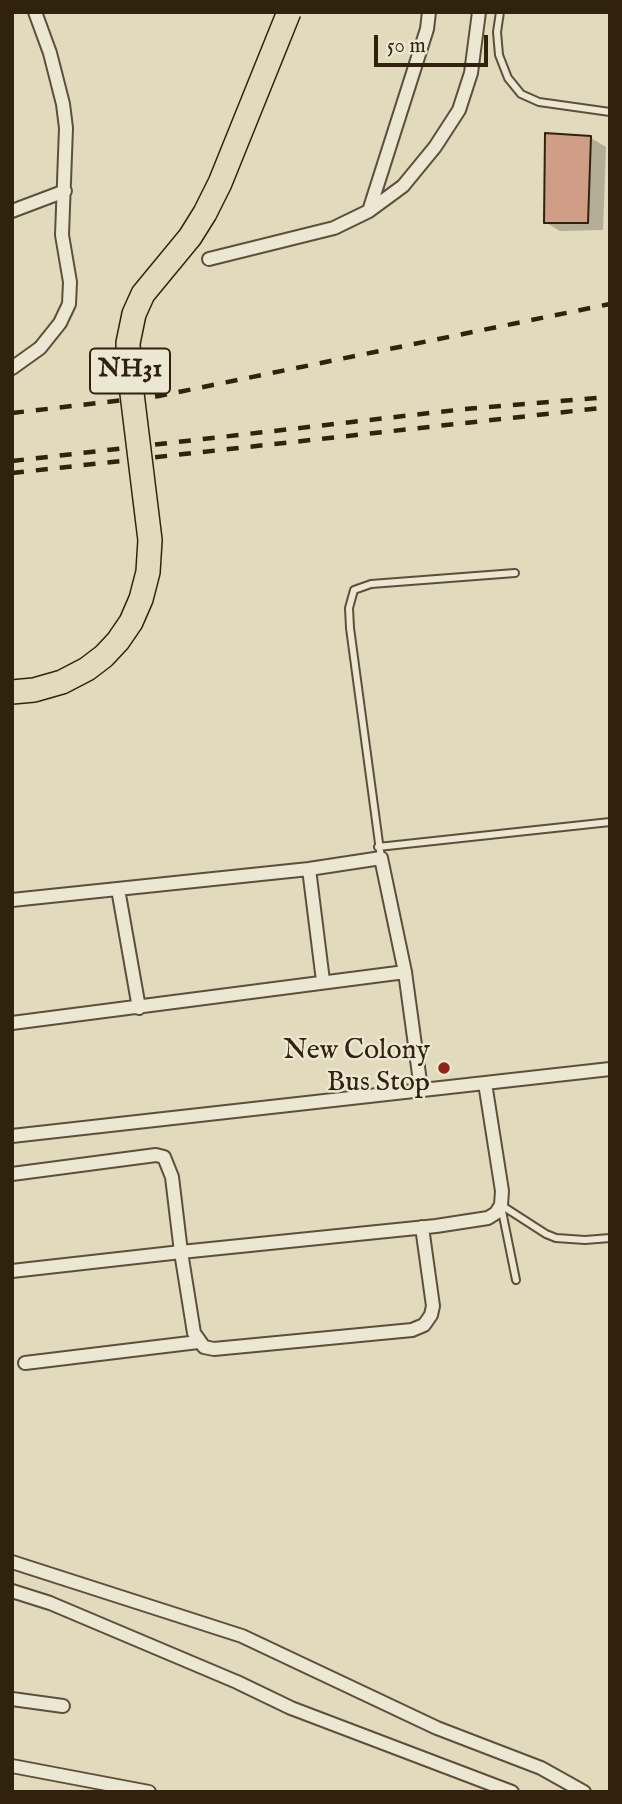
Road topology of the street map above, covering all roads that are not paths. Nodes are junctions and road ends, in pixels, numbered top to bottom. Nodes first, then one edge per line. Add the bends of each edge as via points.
1 (35, 12) edge
2 (289, 12) edge
3 (429, 12) edge
4 (479, 12) edge
5 (500, 12) edge
6 (610, 112) edge
7 (65, 191) junction
8 (12, 211) edge
9 (369, 211) junction
10 (209, 259) dead end
11 (12, 368) edge
12 (515, 573) dead end
13 (12, 692) edge
14 (610, 822) edge
15 (380, 853) junction
16 (309, 869) junction
17 (118, 889) junction
18 (12, 900) edge
19 (405, 972) junction
20 (323, 981) junction
21 (139, 1008) junction
22 (12, 1023) edge
23 (610, 1069) edge
24 (485, 1083) junction
25 (421, 1089) junction
26 (12, 1136) edge
27 (12, 1174) edge
28 (501, 1205) junction
29 (422, 1227) junction
30 (610, 1238) edge
31 (181, 1252) junction
32 (12, 1271) edge
33 (516, 1280) dead end
34 (198, 1342) junction
35 (25, 1363) dead end
36 (12, 1562) edge
37 (12, 1591) edge
38 (12, 1699) edge
39 (63, 1706) dead end
40 (12, 1766) edge
41 (149, 1792) edge
42 (512, 1792) edge
43 (584, 1792) edge

1 - 7 street via 63,104
2 - 13 highway, NH31, bridge via 205,213 143,293 134,314 128,343 150,540 141,599 118,640 87,669 62,682
3 - 9 street
4 - 9 street via 471,73 459,110 403,186
5 - 6 lane via 499,55 521,94 538,102
7 - 8 street
7 - 11 street via 62,235 69,304 40,348
9 - 10 street via 334,228
12 - 15 lane via 371,584 354,590 350,628
14 - 15 lane
15 - 16 street
15 - 19 street
16 - 17 street
16 - 20 street
17 - 18 street
17 - 21 street
19 - 20 street
19 - 25 street
20 - 21 street
21 - 22 street
23 - 24 street
24 - 25 street
24 - 28 street
25 - 26 street
27 - 31 street via 164,1157 172,1177
28 - 29 street via 488,1218
28 - 30 lane via 556,1238
28 - 33 lane
29 - 31 street
29 - 34 street via 433,1306 424,1325 412,1330 214,1349
31 - 32 street
31 - 34 street
34 - 35 street
36 - 43 street via 242,1636 437,1728 541,1768
37 - 42 street via 50,1603 291,1707
38 - 39 street
40 - 41 street

